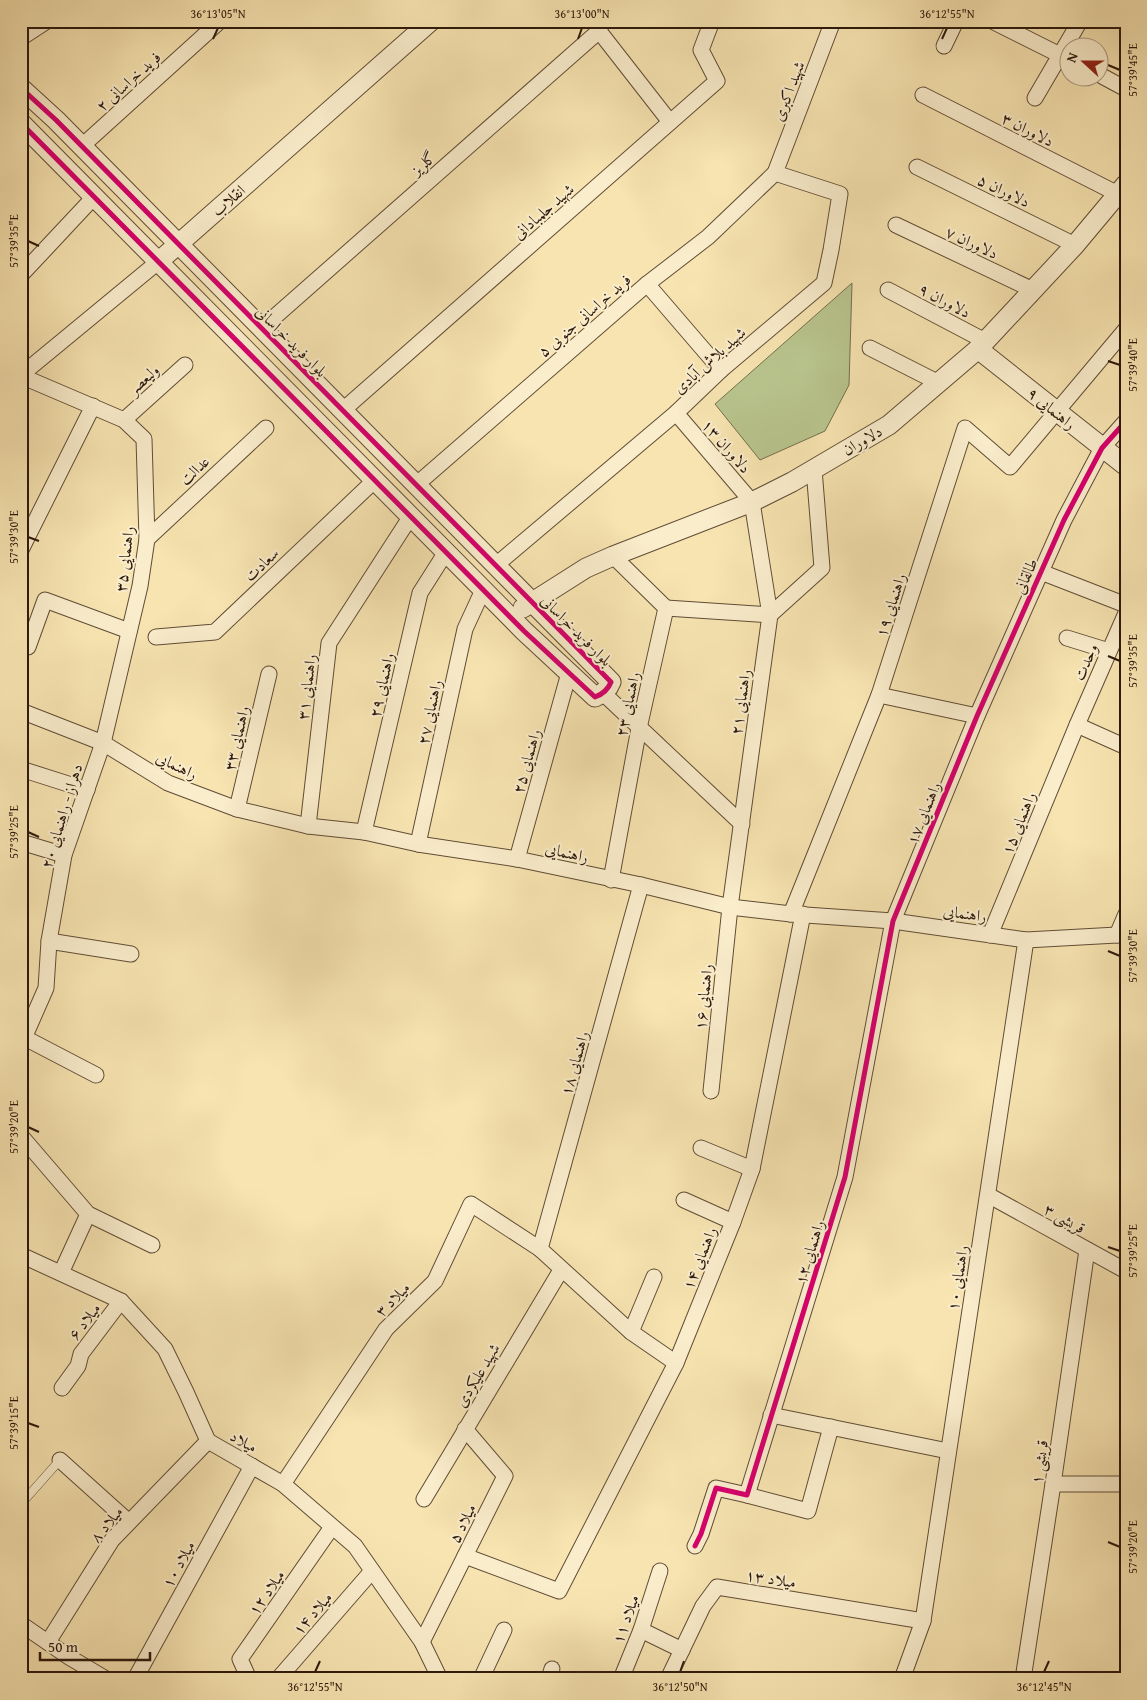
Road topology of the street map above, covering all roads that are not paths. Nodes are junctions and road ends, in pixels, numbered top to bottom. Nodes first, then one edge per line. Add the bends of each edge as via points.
1 (47, 21) edge
2 (220, 21) edge
3 (431, 21) edge
4 (712, 21) edge
5 (834, 21) edge
6 (956, 21) edge
7 (992, 21) edge
8 (1080, 21) edge
9 (601, 26) edge
10 (21, 38) edge
11 (1073, 38) edge
12 (944, 46) dead end
13 (1060, 55) edge
14 (1060, 65) edge
15 (1110, 81) edge
16 (21, 88) edge
17 (1126, 89) edge
18 (923, 95) dead end
19 (1035, 98) dead end
20 (56, 120) junction
21 (670, 122) junction
22 (21, 123) edge
23 (36, 138) junction
24 (82, 146) junction
25 (917, 167) dead end
26 (775, 173) junction
27 (1122, 189) edge
28 (94, 197) junction
29 (896, 225) dead end
30 (178, 244) junction
31 (1075, 245) junction
32 (158, 262) junction
33 (21, 275) edge
34 (647, 284) junction
35 (888, 290) dead end
36 (1033, 290) junction
37 (262, 328) junction
38 (1126, 329) edge
39 (981, 345) junction
40 (870, 348) dead end
41 (185, 365) dead end
42 (721, 370) junction
43 (21, 376) edge
44 (939, 383) junction
45 (92, 406) junction
46 (343, 410) junction
47 (676, 413) junction
48 (1057, 413) junction
49 (124, 420) junction
50 (1126, 421) edge
51 (266, 428) dead end
52 (1102, 448) junction
53 (1126, 466) edge
54 (814, 468) junction
55 (375, 480) junction
56 (416, 485) junction
57 (752, 502) junction
58 (411, 516) junction
59 (147, 538) junction
60 (21, 550) edge
61 (446, 552) junction
62 (613, 556) junction
63 (496, 565) junction
64 (1040, 572) junction
65 (483, 590) junction
66 (532, 601) junction
67 (1126, 604) edge
68 (666, 608) junction
69 (1126, 613) edge
70 (770, 615) junction
71 (511, 618) junction
72 (129, 631) junction
73 (156, 637) dead end
74 (1067, 638) dead end
75 (28, 648) dead end
76 (1109, 651) junction
77 (570, 673) junction
78 (269, 674) dead end
79 (603, 693) junction
80 (879, 695) junction
81 (21, 711) edge
82 (977, 716) junction
83 (1077, 726) junction
84 (640, 728) junction
85 (103, 742) junction
86 (1126, 747) edge
87 (21, 769) edge
88 (87, 790) junction
89 (238, 809) junction
90 (742, 824) junction
91 (308, 826) junction
92 (364, 832) junction
93 (21, 842) edge
94 (418, 844) junction
95 (64, 855) junction
96 (517, 859) junction
97 (611, 880) junction
98 (641, 885) junction
99 (730, 906) junction
100 (797, 914) junction
101 (1126, 914) edge
102 (893, 921) junction
103 (1121, 934) edge
104 (990, 935) junction
105 (1026, 940) junction
106 (49, 941) junction
107 (131, 954) dead end
108 (28, 1016) edge
109 (23, 1041) edge
110 (96, 1075) dead end
111 (711, 1091) dead end
112 (21, 1136) edge
113 (701, 1148) dead end
114 (752, 1169) junction
115 (988, 1195) junction
116 (684, 1200) dead end
117 (88, 1214) junction
118 (733, 1222) junction
119 (152, 1245) dead end
120 (540, 1249) junction
121 (1086, 1250) junction
122 (21, 1255) edge
123 (561, 1270) junction
124 (1126, 1271) edge
125 (61, 1273) junction
126 (654, 1277) dead end
127 (121, 1302) junction
128 (631, 1332) junction
129 (676, 1363) junction
130 (62, 1388) dead end
131 (771, 1415) junction
132 (831, 1427) junction
133 (465, 1429) junction
134 (208, 1441) junction
135 (948, 1451) junction
136 (60, 1460) joint
137 (252, 1466) junction
138 (284, 1484) junction
139 (1053, 1484) junction
140 (1126, 1484) edge
141 (746, 1495) junction
142 (424, 1499) dead end
143 (21, 1504) edge
144 (130, 1522) junction
145 (332, 1527) junction
146 (695, 1546) dead end
147 (465, 1556) junction
148 (372, 1571) junction
149 (660, 1571) dead end
150 (923, 1621) junction
151 (21, 1624) edge
152 (504, 1630) dead end
153 (641, 1630) junction
154 (48, 1642) junction
155 (422, 1642) junction
156 (682, 1650) junction
157 (106, 1679) edge
158 (135, 1679) edge
159 (249, 1679) edge
160 (278, 1679) edge
161 (440, 1679) edge
162 (481, 1679) edge
163 (621, 1679) edge
164 (668, 1679) edge
165 (902, 1679) edge
166 (1023, 1679) edge

1 - 10 street
2 - 24 street, فرید خراسانی ۲
3 - 30 street, انقلاب
4 - 21 street, شهید جلمبادانی via 700,50 717,81
5 - 26 street, شهید اکبری
6 - 12 street
7 - 13 street
8 - 11 street
9 - 21 street
9 - 37 street, گلریز
14 - 19 street
15 - 17 street
16 - 20 street, بلوار فرید خراسانی
18 - 27 street, دلاوران ۳
20 - 23 street
20 - 24 street, بلوار فرید خراسانی
21 - 46 street, شهید جلمبادانی
22 - 23 street, بلوار فرید خراسانی
23 - 28 street, بلوار فرید خراسانی
24 - 30 street, بلوار فرید خراسانی
25 - 31 street, دلاوران ۵
26 - 34 street, فرید خراسانی جنوبی ۵ via 708,237
26 - 42 street, شهید بلاش آبادی via 840,194 824,283
27 - 31 street, دلاوران
28 - 32 street, بلوار فرید خراسانی
28 - 33 street
29 - 36 street, دلاوران ۷
30 - 32 street, انقلاب
30 - 37 street, بلوار فرید خراسانی
31 - 36 street, دلاوران
32 - 43 street, انقلاب
32 - 55 street, بلوار فرید خراسانی
34 - 42 street
34 - 56 street, فرید خراسانی جنوبی ۵
35 - 39 street, دلاوران ۹
36 - 39 street, دلاوران
37 - 46 street, بلوار فرید خراسانی
38 - 48 street
39 - 44 street, دلاوران
39 - 48 street, راهنمایی ۹
40 - 44 street
41 - 49 street, ولیعصر
42 - 47 street, شهید بلاش آبادی
43 - 45 street, راهنمایی ۳۵
44 - 54 street, دلاوران via 889,425
45 - 49 street, راهنمایی ۳۵
45 - 60 street
46 - 56 street, بلوار فرید خراسانی
47 - 57 street, دلاوران ۱۳
47 - 63 street, شهید بلاش آبادی
48 - 52 street, راهنمایی ۹
48 - 80 street, راهنمایی ۱۹ via 1010,467 965,428
49 - 59 street, راهنمایی ۳۵ via 144,439
50 - 52 street, طالقانی
51 - 59 street, عدالت
52 - 53 street, راهنمایی ۹
52 - 64 street, طالقانی
54 - 57 street, دلاوران
54 - 70 street via 822,568
55 - 58 street, بلوار فرید خراسانی
55 - 73 street, سعادت via 215,632
56 - 63 street, بلوار فرید خراسانی
57 - 62 street, دلاوران
57 - 70 street, راهنمایی ۲۱
58 - 61 street, بلوار فرید خراسانی
58 - 91 street, راهنمایی ۳۱ via 328,643
59 - 72 street, راهنمایی ۳۵
61 - 65 street, بلوار فرید خراسانی
61 - 92 street, راهنمایی ۲۹ via 420,593
62 - 66 street, دلاوران via 586,568
62 - 68 street
63 - 66 street, بلوار فرید خراسانی
64 - 67 street
64 - 82 street, طالقانی
65 - 71 street, بلوار فرید خراسانی
65 - 94 street, راهنمایی ۲۷ via 466,628
66 - 71 street, دلاوران
66 - 79 street, بلوار فرید خراسانی via 611,682
68 - 70 street
68 - 84 street, راهنمایی ۲۳
69 - 76 street, وحدت
70 - 90 street, راهنمایی ۲۱
71 - 77 street, بلوار فرید خراسانی
72 - 75 street via 45,600
72 - 85 street, راهنمایی ۳۵
74 - 76 street
76 - 83 street, وحدت
77 - 79 street, بلوار فرید خراسانی via 595,697
77 - 96 street, راهنمایی ۲۵
78 - 89 street, راهنمایی ۳۳
79 - 84 street
80 - 82 street
80 - 100 street, راهنمایی ۱۹
81 - 85 street, راهنمایی
82 - 102 street, راهنمایی ۱۷
83 - 86 street
83 - 104 street, راهنمایی ۱۵
84 - 90 street
84 - 97 street, راهنمایی ۲۳
85 - 88 street, دهراز - راهنمایی ۲۰
85 - 89 street, راهنمایی via 168,784
87 - 88 street
88 - 95 street, دهراز - راهنمایی ۲۰
89 - 91 street, راهنمایی
90 - 99 street, راهنمایی ۲۱
91 - 92 street, راهنمایی
92 - 94 street, راهنمایی
93 - 95 street
94 - 96 street, راهنمایی
95 - 106 street, دهراز - راهنمایی ۲۰
96 - 97 street, راهنمایی
97 - 98 street, راهنمایی
98 - 99 street, راهنمایی
98 - 120 street, راهنمایی ۱۸
99 - 100 street, راهنمایی
99 - 111 street, راهنمایی ۱۶
100 - 102 street, راهنمایی
100 - 114 street, راهنمایی ۱۴
101 - 103 street
102 - 104 street, راهنمایی
102 - 131 street, راهنمایی ۱۲ via 845,1177
103 - 105 street, راهنمایی
104 - 105 street, راهنمایی
105 - 115 street, راهنمایی ۱۰
106 - 107 street
106 - 108 street, دهراز - راهنمایی ۲۰ via 46,988
108 - 109 street, دهراز - راهنمایی ۲۰
109 - 110 street
112 - 117 street
113 - 114 street
114 - 118 street, راهنمایی ۱۴
115 - 121 street, قریشی ۳
115 - 135 street, راهنمایی ۱۰
116 - 118 street
117 - 119 street
117 - 125 street
118 - 129 street, راهنمایی ۱۴
120 - 123 street
120 - 138 street, میلاد ۳ via 471,1204 435,1281 386,1330
121 - 124 street, قریشی ۳
121 - 139 street, قریشی ۱
122 - 125 street, میلاد
123 - 128 street
123 - 133 street, شهید علیکردی
125 - 127 street, میلاد
126 - 128 street
127 - 130 street, میلاد ۶ via 80,1354 78,1366
127 - 134 street, میلاد via 165,1349
128 - 129 street
129 - 147 street, راهنمایی ۱۴ via 559,1591
131 - 132 street
131 - 141 street, راهنمایی ۱۲
132 - 135 street
132 - 141 street via 808,1511
133 - 142 street, شهید علیکردی
133 - 147 street, میلاد ۵ via 505,1476
134 - 137 street, میلاد
134 - 144 street, میلاد ۸
135 - 150 street, راهنمایی ۱۰
136 - 143 lane
136 - 144 street
137 - 138 street, میلاد
137 - 158 street, میلاد ۱۰
138 - 145 street, میلاد
139 - 140 street
139 - 166 street, قریشی ۱
141 - 146 street via 716,1488
144 - 154 street, میلاد ۸ via 112,1540
145 - 148 street, میلاد via 355,1546
145 - 159 street, میلاد ۱۲ via 240,1659
147 - 155 street, میلاد ۵
148 - 155 street, میلاد
148 - 160 street, میلاد ۱۴
149 - 153 street, میلاد ۱۱
150 - 156 street, میلاد ۱۳ via 717,1587 703,1606
150 - 165 street, راهنمایی ۱۰
151 - 154 street
152 - 162 street
153 - 156 street
153 - 163 street, میلاد ۱۱
154 - 157 street
155 - 161 street, میلاد
156 - 164 street, میلاد ۱۳

